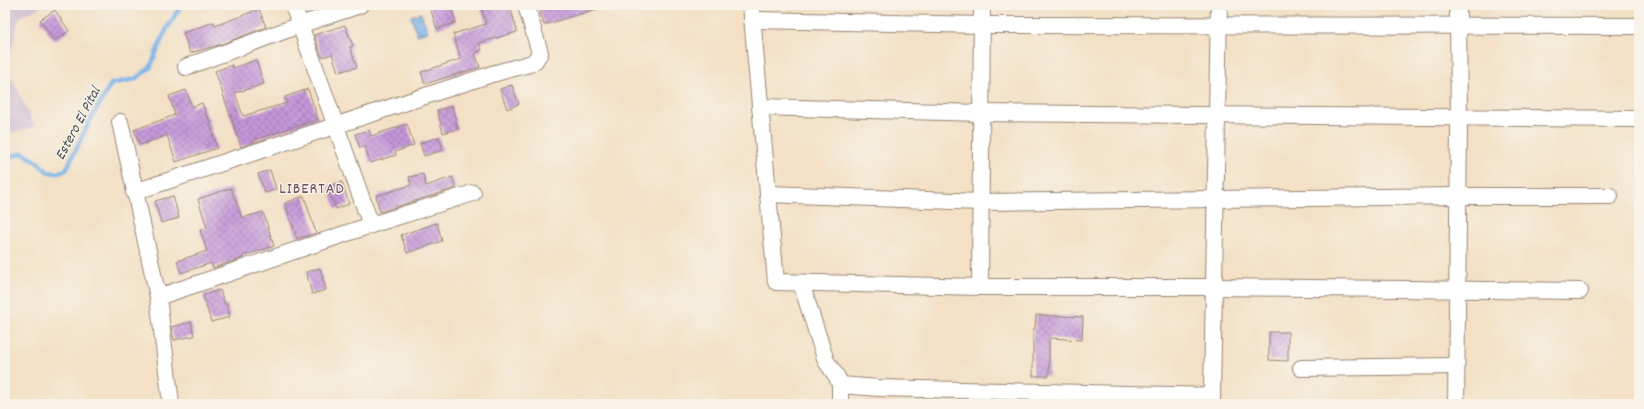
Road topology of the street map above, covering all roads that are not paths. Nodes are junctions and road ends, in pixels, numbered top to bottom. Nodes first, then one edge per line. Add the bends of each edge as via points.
1 (293, 5) edge
2 (360, 5) edge
3 (526, 5) edge
4 (982, 5) edge
5 (1219, 5) edge
6 (1458, 5) edge
7 (752, 12) edge
8 (300, 25) junction
9 (982, 25) junction
10 (1218, 25) junction
11 (1458, 25) junction
12 (1639, 26) edge
13 (186, 67) dead end
14 (760, 106) junction
15 (981, 113) junction
16 (1217, 115) junction
17 (1459, 117) junction
18 (1639, 119) edge
19 (120, 122) dead end
20 (336, 126) junction
21 (134, 192) junction
22 (474, 193) dead end
23 (768, 194) junction
24 (1458, 196) junction
25 (1610, 196) dead end
26 (1215, 200) junction
27 (980, 202) junction
28 (371, 225) junction
29 (801, 283) junction
30 (980, 287) junction
31 (1214, 287) junction
32 (1457, 290) junction
33 (1580, 291) dead end
34 (158, 297) junction
35 (1456, 366) junction
36 (1301, 368) dead end
37 (840, 385) junction
38 (1212, 400) edge
39 (171, 404) edge
40 (840, 404) edge
41 (1456, 404) edge

1 - 8 street
2 - 8 street
3 - 20 street via 540,53 534,62
4 - 9 street
5 - 10 street
6 - 11 street
7 - 9 street
7 - 14 street
8 - 13 street
8 - 20 street
9 - 10 street
9 - 15 street
10 - 11 street
10 - 16 street
11 - 12 street
11 - 17 street
14 - 15 street
14 - 23 street
15 - 16 street
15 - 27 street
16 - 17 street
16 - 26 street
17 - 18 street
17 - 24 street
19 - 21 street
20 - 21 street
20 - 28 street
21 - 34 street
22 - 28 street
23 - 27 street
23 - 29 street via 776,282
24 - 25 street
24 - 26 street
24 - 32 street
26 - 27 street
26 - 31 street
27 - 30 street
28 - 34 street
29 - 30 street
29 - 37 street via 826,361
30 - 31 street
31 - 32 street
31 - 38 street
32 - 33 street
32 - 35 street
34 - 39 street
35 - 36 street
35 - 41 street
37 - 38 street
37 - 40 street

